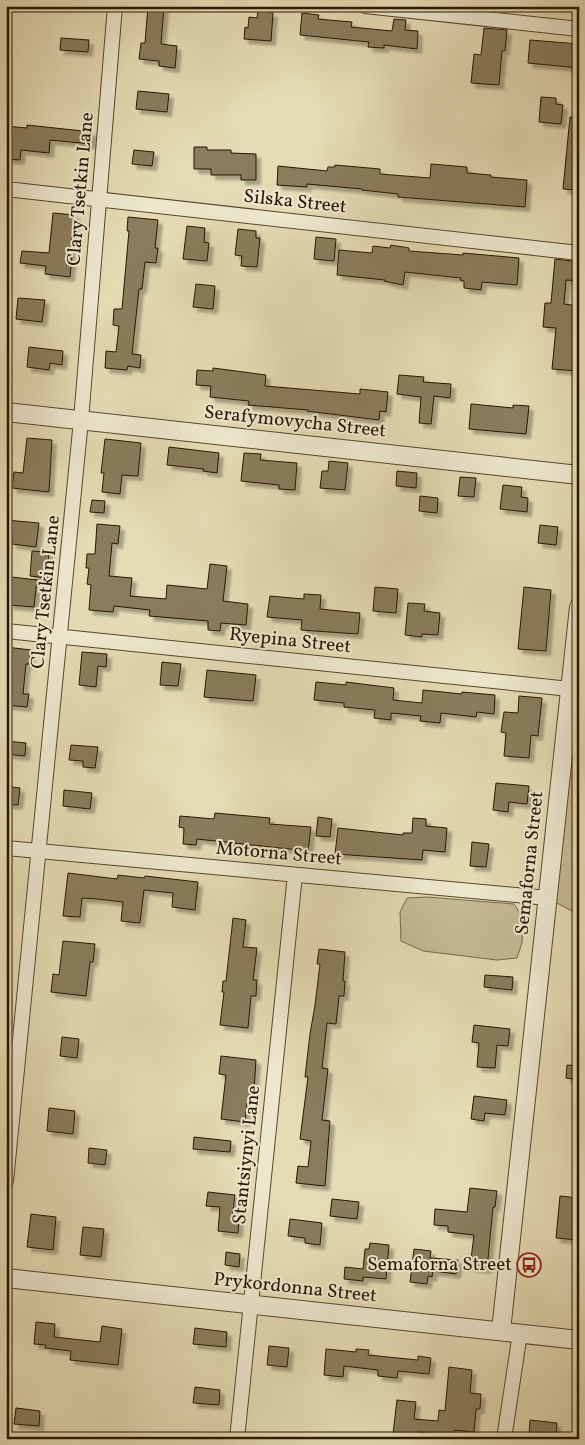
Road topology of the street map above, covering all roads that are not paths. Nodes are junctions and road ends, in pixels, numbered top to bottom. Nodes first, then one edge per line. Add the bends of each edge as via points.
1 (115, 6) edge
2 (365, 6) edge
3 (579, 29) edge
4 (6, 189) edge
5 (99, 200) junction
6 (579, 253) edge
7 (6, 412) edge
8 (81, 420) junction
9 (579, 475) edge
10 (579, 607) edge
11 (6, 631) edge
12 (60, 636) junction
13 (570, 689) junction
14 (6, 848) edge
15 (39, 851) junction
16 (295, 875) junction
17 (548, 898) junction
18 (6, 1181) edge
19 (6, 1278) edge
20 (251, 1305) junction
21 (501, 1331) junction
22 (520, 1334) junction
23 (579, 1340) edge
24 (237, 1439) edge
25 (504, 1439) edge

1 - 5 street, Clary Tsetkin Lane
2 - 3 street
4 - 5 street, Silska Street
5 - 6 street, Silska Street
5 - 8 street, Clary Tsetkin Lane
7 - 8 street, Serafymovycha Street
8 - 9 street, Serafymovycha Street
8 - 12 street, Clary Tsetkin Lane
10 - 13 street, Semaforna Street
11 - 12 street, Ryepina Street
12 - 13 street, Ryepina Street
12 - 15 street, Clary Tsetkin Lane
13 - 17 street, Semaforna Street
14 - 15 street, Motorna Street
15 - 16 street, Motorna Street
15 - 18 street, Clary Tsetkin Lane
16 - 17 street, Motorna Street
16 - 20 street, Stantsiynyi Lane
17 - 21 street, Semaforna Street
19 - 20 street, Prykordonna Street
20 - 21 street, Prykordonna Street
20 - 24 street, Stantsiynyi Lane
21 - 22 street, Prykordonna Street
22 - 23 street, Prykordonna Street
22 - 25 street

